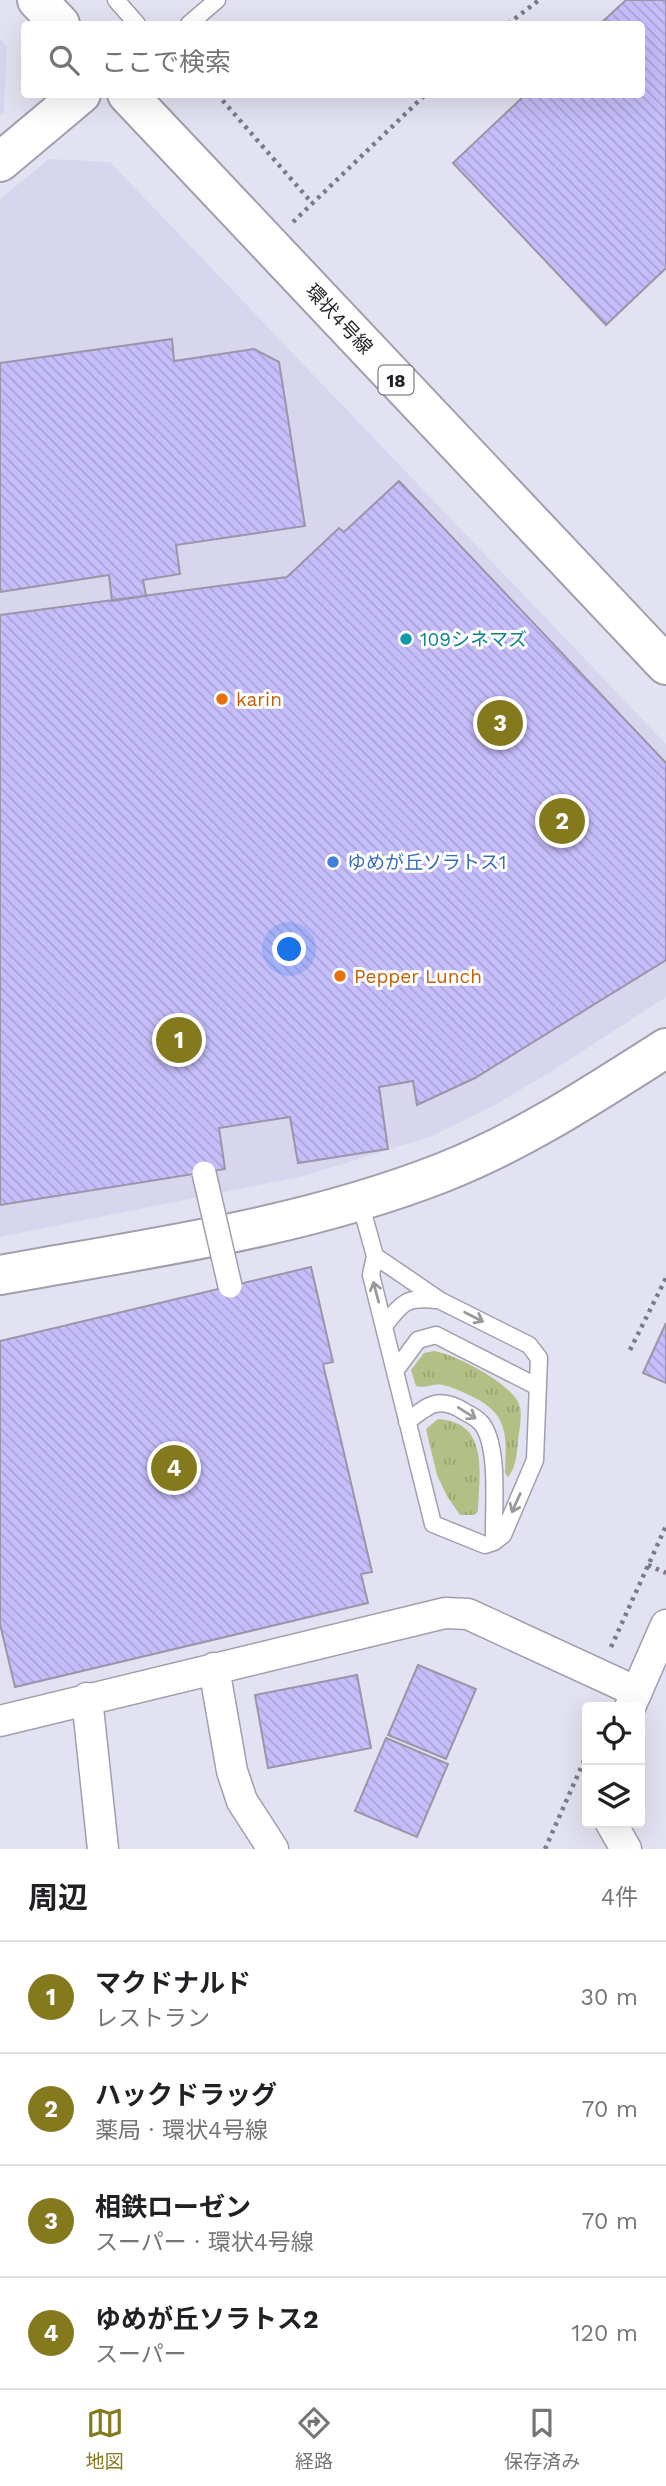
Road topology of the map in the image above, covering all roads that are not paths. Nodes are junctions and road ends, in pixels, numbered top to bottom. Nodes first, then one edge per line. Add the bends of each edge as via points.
1 (37, 0) edge
2 (116, 0) edge
3 (217, 0) edge
4 (57, 21) edge
5 (134, 21) edge
6 (193, 21) edge
7 (76, 98) edge
8 (131, 98) edge
9 (0, 162) edge
10 (666, 665) edge
11 (666, 1048) edge
12 (204, 1172) dead end
13 (360, 1202) junction
14 (375, 1256) junction
15 (0, 1275) edge
16 (230, 1286) dead end
17 (441, 1300) junction
18 (385, 1325) junction
19 (395, 1371) junction
20 (538, 1387) junction
21 (407, 1422) junction
22 (494, 1542) junction
23 (666, 1625) edge
24 (214, 1668) junction
25 (87, 1698) junction
26 (633, 1699) edge
27 (0, 1721) edge
28 (614, 1828) edge
29 (103, 1849) edge
30 (273, 1849) edge
31 (626, 1849) edge

1 - 4 main road
2 - 5 lane
3 - 6 lane
7 - 9 main road
8 - 10 main road, 環状4号線 / 18
11 - 13 main road via 505,1143 446,1171
12 - 16 street, bridge
13 - 14 lane
13 - 15 main road via 289,1221
14 - 17 lane
18 -> 14 lane via 371,1275
17 - 18 lane via 411,1298
17 -> 20 lane via 529,1345 540,1358
18 - 19 lane
19 - 20 lane via 418,1340 436,1335
19 - 21 lane
20 -> 22 lane via 536,1460 503,1535
21 - 22 lane via 433,1524 485,1545
21 -> 22 lane via 429,1405 443,1403 480,1421 493,1457
23 - 26 street
24 - 25 street
24 - 26 street via 445,1613 468,1614 599,1674
24 - 30 street via 232,1771 242,1801
25 - 27 street
25 - 29 street
28 - 31 street

